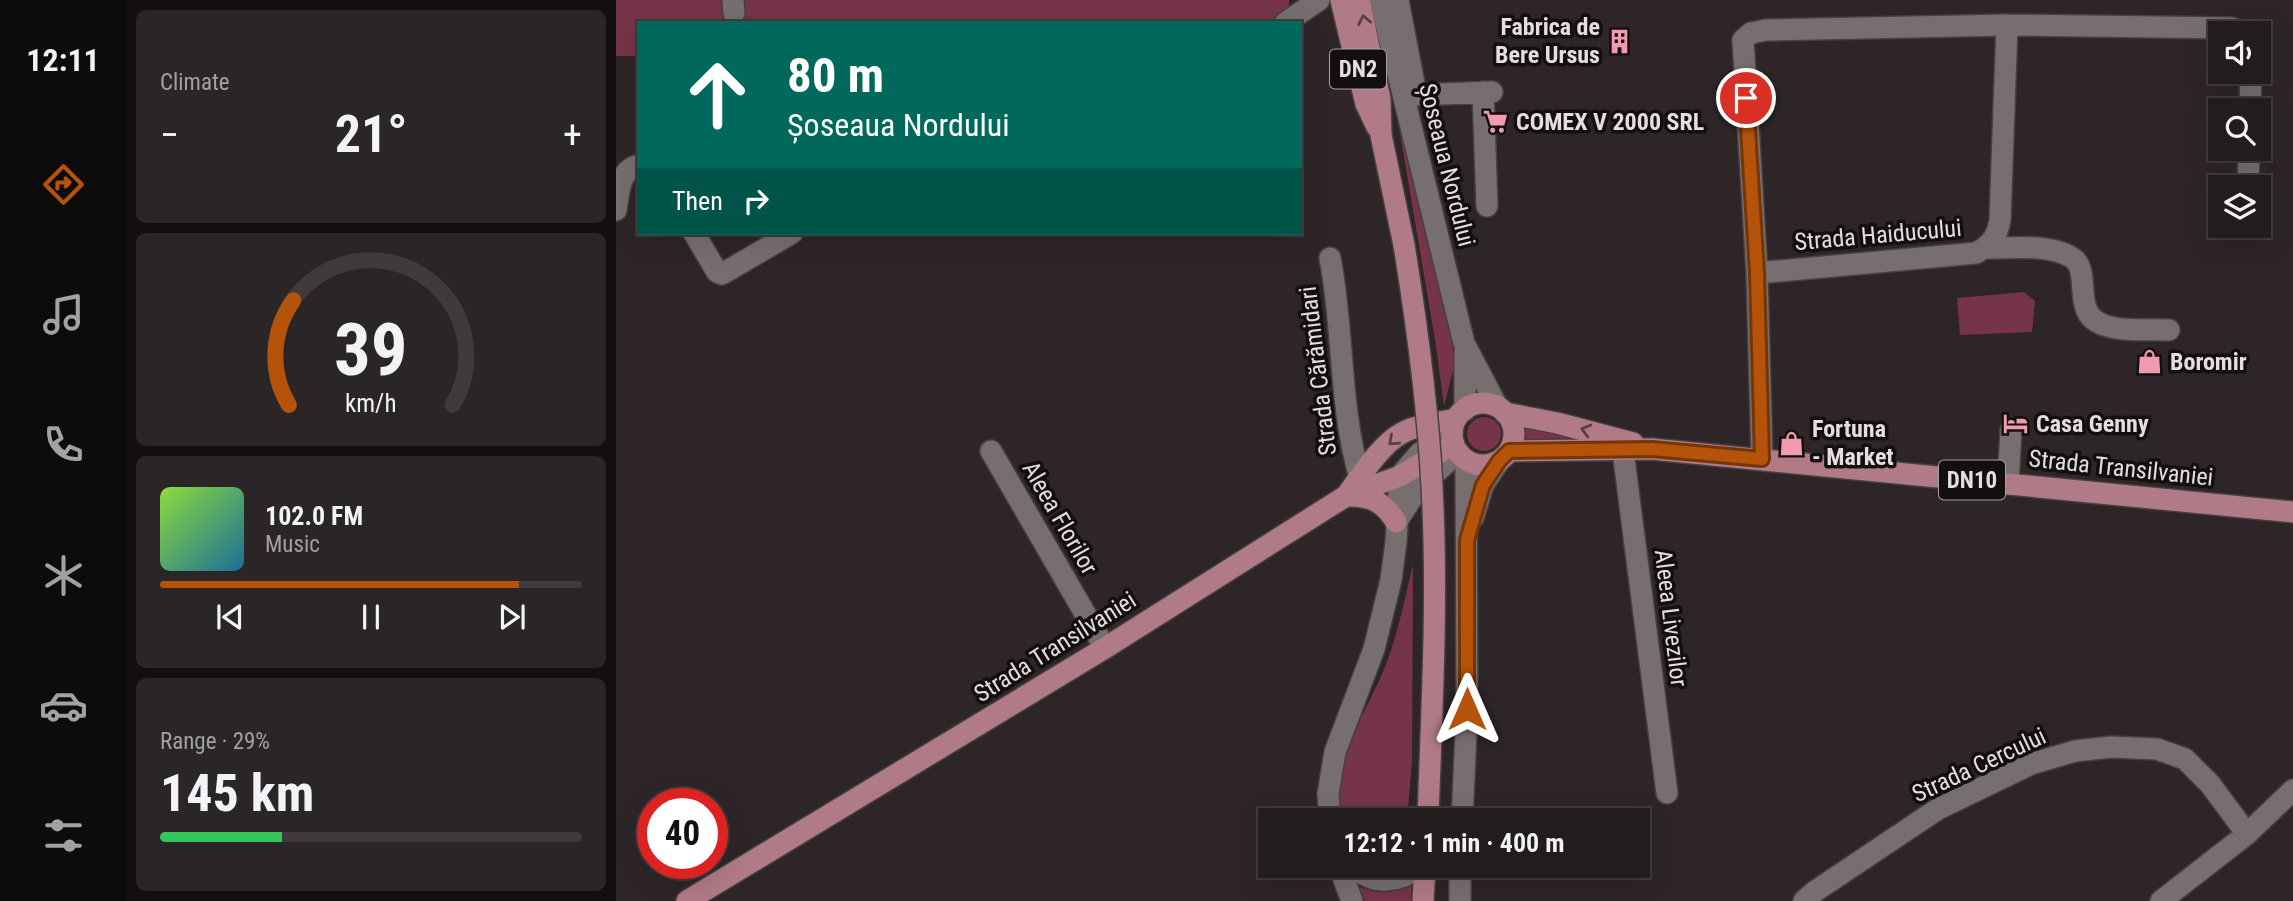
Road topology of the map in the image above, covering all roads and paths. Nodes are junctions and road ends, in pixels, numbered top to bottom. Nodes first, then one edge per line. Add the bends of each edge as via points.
1 (1319, 0) edge
2 (1341, 0) edge
3 (1359, 0) edge
4 (1380, 0) edge
5 (1398, 0) edge
6 (1287, 21) edge
7 (2007, 25) junction
8 (2208, 28) edge
9 (1410, 98) junction
10 (1381, 135) junction
11 (626, 171) edge
12 (1487, 206) dead end
13 (616, 210) edge
14 (695, 235) edge
15 (789, 235) edge
16 (1984, 248) junction
17 (1330, 258) dead end
18 (1757, 273) junction
19 (2169, 330) dead end
20 (1464, 343) junction
21 (1501, 410) junction
22 (2011, 430) dead end
23 (1459, 436) junction
24 (1652, 449) junction
25 (1623, 451) junction
26 (991, 452) dead end
27 (1504, 456) junction
28 (1762, 459) junction
29 (1400, 476) junction
30 (1360, 478) junction
31 (2008, 484) junction
32 (1346, 496) junction
33 (2293, 512) edge
34 (1396, 522) junction
35 (1467, 540) junction
36 (1105, 648) junction
37 (2293, 790) edge
38 (1667, 793) dead end
39 (1329, 808) edge
40 (1428, 808) edge
41 (1463, 808) edge
42 (2246, 834) junction
43 (1343, 878) edge
44 (1371, 878) edge
45 (1401, 878) edge
46 (1424, 878) edge
47 (1460, 878) edge
48 (687, 901) edge
49 (1352, 901) edge
50 (1423, 901) edge
51 (1460, 901) edge
52 (1804, 901) edge
53 (2161, 901) edge

1 - 6 street
2 - 10 main road, Șoseaua Nordului / DN2 via 1366,104
10 -> 3 main road, Șoseaua Nordului / DN2 via 1380,99
4 - 9 street, Șoseaua Nordului
5 - 9 street
7 - 8 street
7 - 16 street, Strada Haiducului via 2000,220 1998,233
7 - 18 street via 1766,30 1743,40
9 - 12 street via 1487,92
9 - 20 street, Șoseaua Nordului
10 - 40 main road, Șoseaua Nordului / DN2, bridge via 1404,245 1432,487
11 - 13 street
14 - 15 street via 722,274
16 - 18 street, Strada Haiducului via 1976,253
16 - 19 street via 2051,250 2073,257 2080,267 2082,299 2096,322
17 - 30 street, Strada Cărămidari via 1351,448
18 - 28 street
20 - 21 street, Șoseaua Nordului
20 - 23 street, Șoseaua Nordului
21 - 23 main road via 1475,405
24 -> 21 main road, Strada Transilvaniei / DN10
21 - 27 main road via 1514,435
22 - 31 street
23 - 27 main road via 1486,465
23 - 29 main road, Strada Transilvaniei
23 -> 30 main road via 1417,427 1401,433
23 - 34 street
23 - 35 street, Șoseaua Nordului
24 - 25 main road, Strada Transilvaniei / DN10
24 - 28 main road, Strada Transilvaniei / DN10
25 - 27 main road, Strada Transilvaniei / DN10
25 - 38 street, Aleea Livezilor
26 - 36 street, Aleea Florilor
27 - 35 street via 1483,485
28 - 31 main road, Strada Transilvaniei / DN10
29 - 32 main road, Strada Transilvaniei
29 - 34 street
30 - 32 main road
31 - 33 main road, Strada Transilvaniei / DN10
32 - 34 main road via 1379,501
32 - 36 main road, Strada Transilvaniei
34 - 39 street via 1395,560 1384,613 1335,752
35 - 41 street
36 - 48 main road, Strada Transilvaniei
37 - 42 street
42 - 52 street, Strada Cercului via 2210,783 2185,759 2157,749 2075,751 2031,764 1938,809
42 - 53 street
43 - 49 street
44 - 45 street
46 - 50 main road
47 - 51 street

